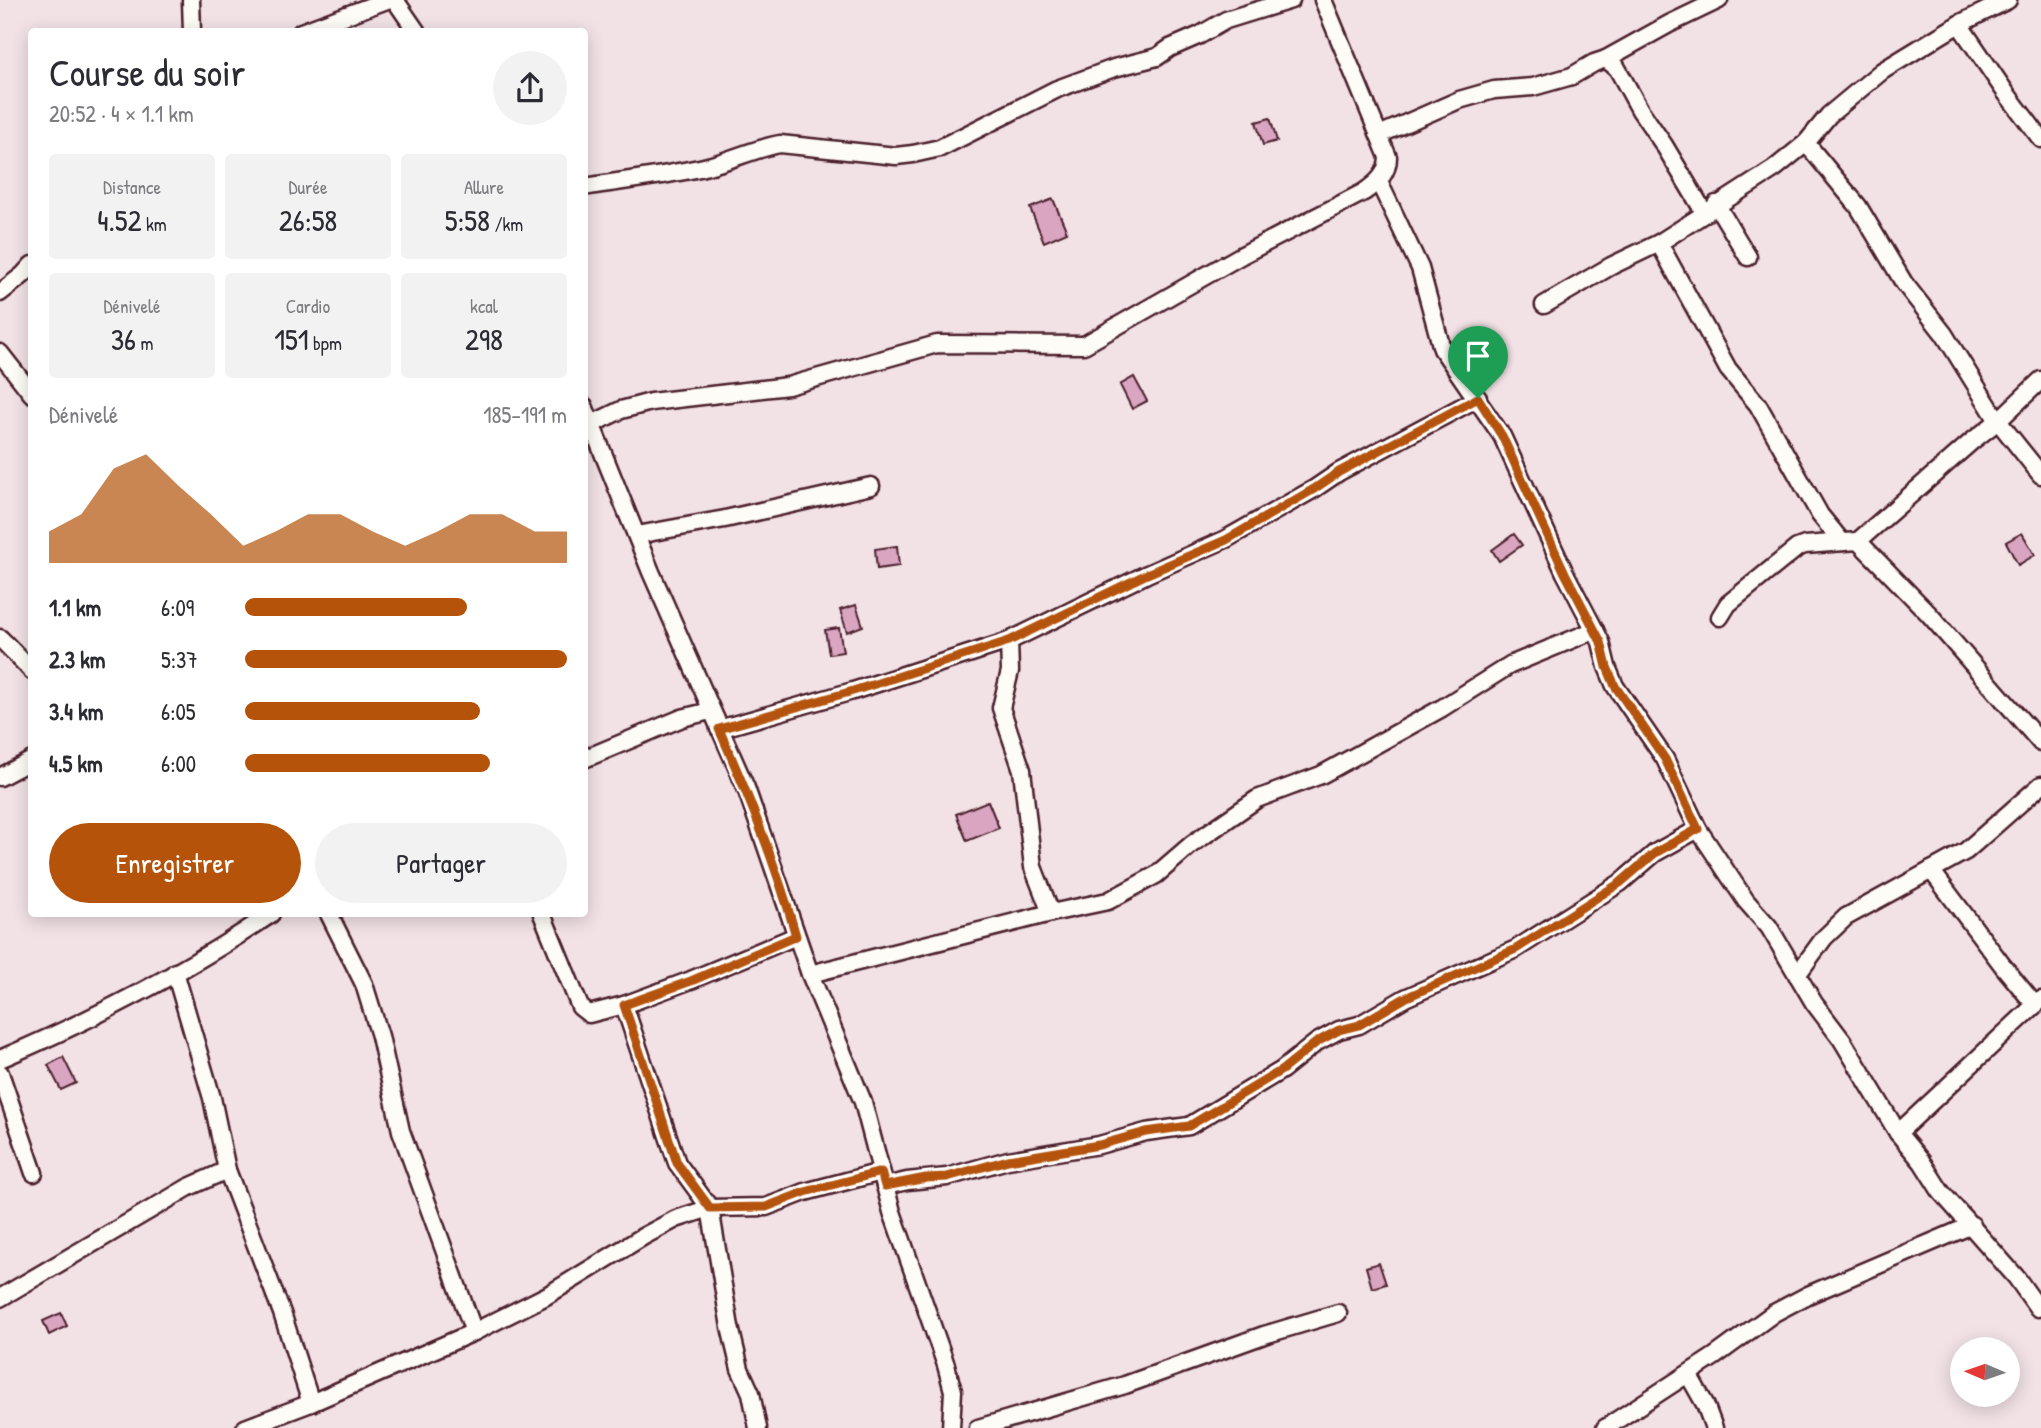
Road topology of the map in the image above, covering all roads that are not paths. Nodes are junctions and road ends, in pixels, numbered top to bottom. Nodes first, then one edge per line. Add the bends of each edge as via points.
1 (191, 0) edge
2 (387, 0) edge
3 (395, 0) edge
4 (1291, 0) edge
5 (1323, 0) edge
6 (1719, 0) edge
7 (2008, 0) edge
8 (1986, 6) edge
9 (1959, 24) junction
10 (192, 28) edge
11 (312, 28) edge
12 (414, 28) edge
13 (1606, 59) junction
14 (1379, 135) junction
15 (2041, 139) edge
16 (1806, 143) junction
17 (1379, 181) junction
18 (588, 186) edge
19 (1710, 208) junction
20 (1659, 243) junction
21 (1748, 257) dead end
22 (28, 269) edge
23 (0, 293) edge
24 (1544, 304) dead end
25 (0, 353) edge
26 (2041, 380) edge
27 (28, 389) edge
28 (1478, 398) junction
29 (588, 415) edge
30 (1998, 421) junction
31 (592, 424) junction
32 (2041, 475) edge
33 (871, 486) dead end
34 (637, 535) junction
35 (1850, 542) junction
36 (1720, 617) dead end
37 (1595, 630) junction
38 (0, 638) edge
39 (1009, 641) junction
40 (28, 667) edge
41 (710, 710) junction
42 (719, 729) junction
43 (2041, 743) edge
44 (588, 757) edge
45 (28, 762) edge
46 (0, 777) edge
47 (2041, 785) edge
48 (1698, 829) junction
49 (1931, 870) junction
50 (1051, 913) junction
51 (266, 917) edge
52 (330, 917) edge
53 (543, 917) edge
54 (796, 936) junction
55 (175, 972) junction
56 (810, 974) junction
57 (1797, 975) junction
58 (2038, 1003) edge
59 (624, 1005) junction
60 (0, 1059) edge
61 (0, 1073) edge
62 (1898, 1133) junction
63 (227, 1170) junction
64 (34, 1173) dead end
65 (883, 1179) junction
66 (710, 1208) junction
67 (1972, 1226) junction
68 (0, 1298) edge
69 (2041, 1306) edge
70 (1338, 1313) dead end
71 (474, 1332) junction
72 (1688, 1374) junction
73 (311, 1403) junction
74 (245, 1428) edge
75 (758, 1428) edge
76 (951, 1428) edge
77 (978, 1428) edge
78 (1605, 1428) edge
79 (1714, 1428) edge

1 - 10 street
2 - 11 street
3 - 12 street
4 - 18 street via 1226,20 1157,57 1057,89 940,148 896,156 768,146 709,166
5 - 14 street
6 - 13 street
7 - 8 street
8 - 9 street
9 - 15 street
9 - 16 street via 1882,71 1829,116
13 - 14 street via 1559,80 1459,100
13 - 19 street via 1617,68 1640,110
14 - 17 street via 1388,167
16 - 19 street via 1774,169
16 - 30 street via 1858,206
17 - 28 street via 1420,268 1442,349
17 - 31 street via 1084,345 937,344 788,386 651,402
19 - 20 street
19 - 21 street
20 - 24 street
20 - 35 street via 1728,369 1766,417 1820,515
22 - 23 street
25 - 27 street
26 - 30 street
28 - 37 street via 1502,436
28 - 39 street via 1339,472 1226,540
29 - 31 street
30 - 32 street
30 - 35 street
31 - 34 street
33 - 34 street
34 - 41 street
35 - 36 street via 1797,548 1728,604
35 - 43 street via 1946,633
37 - 48 street via 1615,686 1665,759
37 - 50 street via 1510,665 1321,775 1257,799 1156,875 1108,901
38 - 40 street
39 - 42 street
39 - 50 street via 1010,671 1002,708 1022,770 1033,867
41 - 42 street
41 - 44 street
42 - 54 street via 764,835
45 - 46 street
47 - 49 street via 1966,850
48 - 57 street via 1769,927
48 - 65 street via 1655,853 1620,883 1516,949 1405,998 1359,1025 1339,1030 1189,1126 1008,1160 947,1177
49 - 57 street via 1846,917
49 - 58 street via 2003,966
50 - 56 street
51 - 55 street
52 - 71 street via 363,984 401,1131
53 - 59 street via 580,1007 589,1014
54 - 56 street
54 - 59 street
55 - 60 street
55 - 63 street via 212,1098
56 - 65 street via 863,1102
57 - 62 street
58 - 62 street
59 - 66 street via 677,1163
61 - 64 street
62 - 67 street
63 - 68 street via 189,1187
63 - 73 street
65 - 66 street via 805,1192 766,1207
65 - 76 street via 946,1365 953,1391
66 - 71 street via 665,1224 546,1297
66 - 75 street via 730,1327
67 - 69 street via 2038,1308
67 - 72 street via 1808,1295 1774,1313
70 - 77 street via 1125,1385
71 - 73 street
72 - 78 street
72 - 79 street
73 - 74 street

